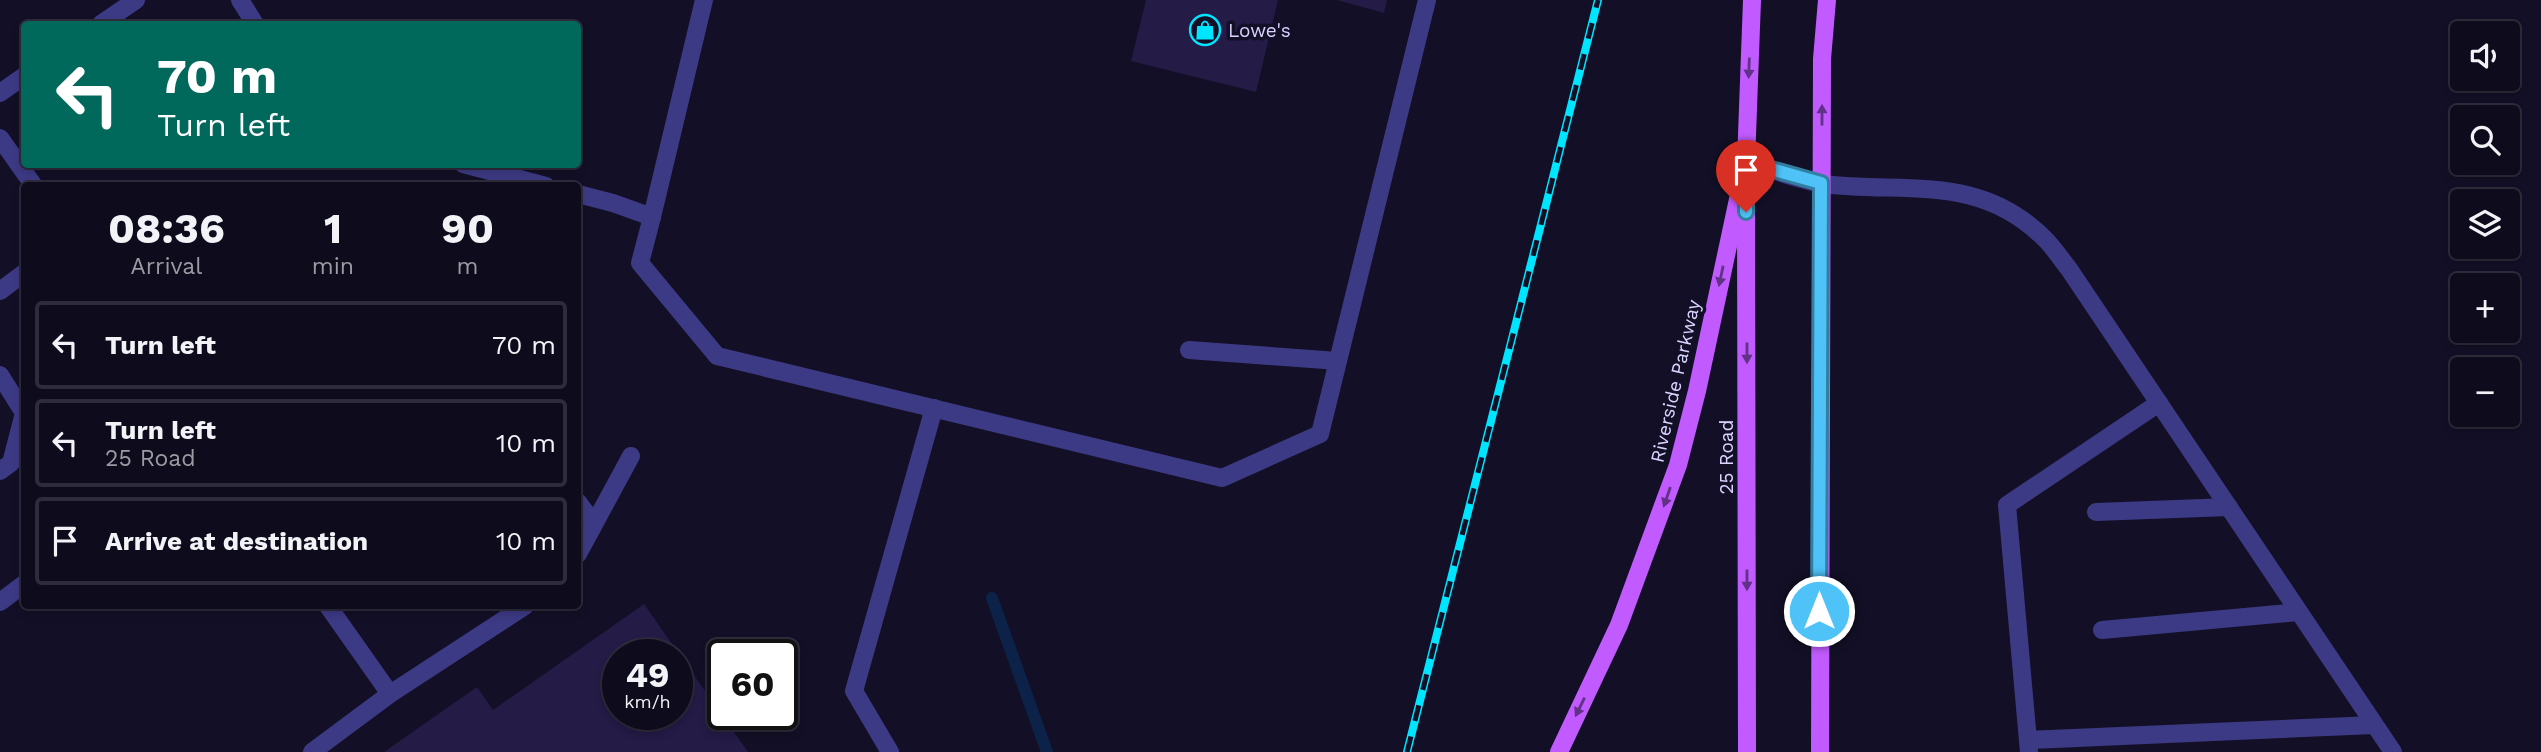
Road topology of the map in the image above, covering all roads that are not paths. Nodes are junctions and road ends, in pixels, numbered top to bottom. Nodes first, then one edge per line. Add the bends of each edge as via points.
1 (135, 0) edge
2 (240, 0) edge
3 (704, 0) edge
4 (1427, 0) edge
5 (1752, 0) edge
6 (1827, 0) edge
7 (105, 21) edge
8 (253, 21) edge
9 (21, 78) edge
10 (0, 93) edge
11 (0, 138) edge
12 (1746, 162) junction
13 (21, 168) edge
14 (478, 168) edge
15 (530, 182) edge
16 (1821, 183) junction
17 (581, 195) edge
18 (652, 217) junction
19 (21, 275) edge
20 (0, 291) edge
21 (1189, 349) dead end
22 (1338, 361) junction
23 (0, 374) edge
24 (2159, 402) junction
25 (21, 407) edge
26 (934, 408) junction
27 (21, 424) edge
28 (631, 456) dead end
29 (0, 471) edge
30 (581, 506) edge
31 (2229, 507) junction
32 (2096, 512) dead end
33 (594, 524) junction
34 (581, 548) edge
35 (21, 586) edge
36 (0, 601) edge
37 (330, 609) edge
38 (520, 609) edge
39 (2299, 612) junction
40 (2102, 630) dead end
41 (1819, 691) junction
42 (390, 694) junction
43 (2374, 725) junction
44 (2029, 746) edge
45 (312, 752) edge
46 (891, 752) edge
47 (1559, 752) edge
48 (1747, 752) edge
49 (1820, 752) edge
50 (1826, 752) edge
51 (2393, 752) edge

1 - 7 street
2 - 8 street
3 - 18 street
4 - 22 street
5 -> 12 main road, Riverside Parkway
16 -> 6 main road
9 - 10 street
11 - 13 street
12 - 16 street
12 -> 47 main road, Riverside Parkway via 1678,465 1619,625
12 -> 48 main road, 25 Road
14 - 15 street
16 - 24 street via 1964,193 2022,219 2047,240 2069,269
16 - 41 main road
17 - 18 street
18 - 26 street via 640,263 717,356
19 - 20 street
21 - 22 street
22 - 26 street via 1320,434 1222,478
23 - 25 street
24 - 31 street
24 - 44 street via 2007,505
26 - 46 street via 854,691
27 - 29 street via 11,463
28 - 33 street
30 - 33 street
31 - 32 street
31 - 39 street
33 - 34 street
35 - 36 street
37 - 42 street
38 - 42 street
39 - 40 street
39 - 43 street
41 - 49 main road
41 - 50 main road
42 - 45 street
43 - 44 street
43 - 51 street

